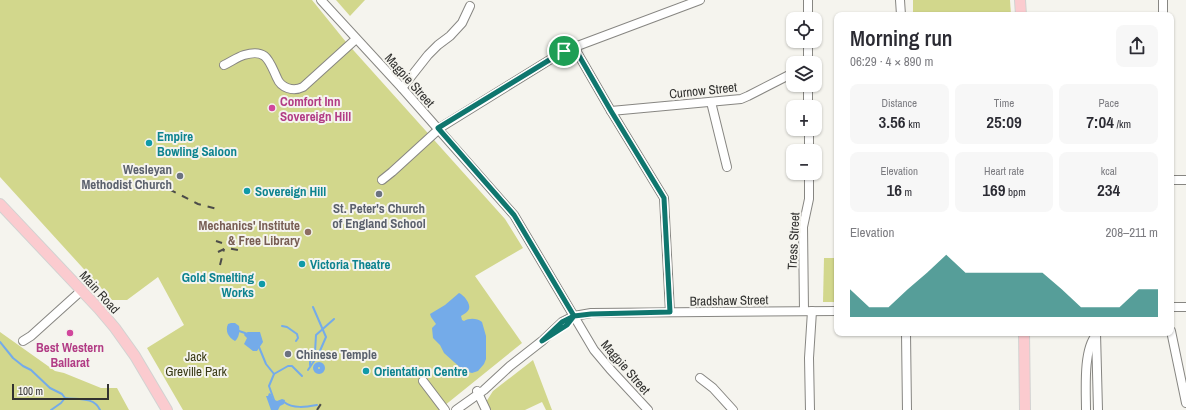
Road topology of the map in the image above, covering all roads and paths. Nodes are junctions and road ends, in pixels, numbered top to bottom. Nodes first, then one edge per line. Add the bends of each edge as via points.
1 (321, 0) edge
2 (700, 0) edge
3 (808, 0) edge
4 (900, 0) edge
5 (1020, 0) edge
6 (1163, 0) edge
7 (470, 6) dead end
8 (808, 12) edge
9 (900, 12) edge
10 (1021, 12) edge
11 (1163, 12) edge
12 (356, 38) junction
13 (574, 47) junction
14 (224, 65) dead end
15 (786, 77) edge
16 (402, 88) junction
17 (711, 102) junction
18 (611, 111) junction
19 (438, 129) junction
20 (727, 167) dead end
21 (382, 180) dead end
22 (809, 180) edge
23 (1174, 180) edge
24 (1186, 180) edge
25 (0, 204) edge
26 (82, 290) junction
27 (1174, 307) edge
28 (1186, 307) edge
29 (804, 311) junction
30 (812, 311) junction
31 (834, 311) edge
32 (670, 312) junction
33 (574, 316) junction
34 (906, 336) edge
35 (1024, 336) edge
36 (1095, 336) edge
37 (1096, 336) edge
38 (1172, 336) edge
39 (23, 341) dead end
40 (700, 378) dead end
41 (422, 381) dead end
42 (478, 392) junction
43 (1186, 403) edge
44 (167, 410) edge
45 (445, 410) edge
46 (451, 410) edge
47 (456, 410) edge
48 (486, 410) edge
49 (648, 410) edge
50 (733, 410) edge
51 (810, 410) edge
52 (907, 410) edge
53 (1025, 410) edge
54 (1086, 410) edge
55 (1098, 410) edge

1 - 12 street, Magpie Street
2 - 13 street
3 - 8 street
4 - 9 street
5 - 10 main road
6 - 11 street
7 - 16 street via 462,23 428,55
12 - 14 street via 298,89 288,88 280,83 270,62 260,54 241,55
12 - 16 street, Magpie Street
13 - 18 street
13 - 19 street via 553,57
15 - 17 street, Curnow Street via 744,98
16 - 19 street, Magpie Street
17 - 18 street, Curnow Street
17 - 20 street
18 - 32 street via 664,198
19 - 21 street
19 - 33 street, Magpie Street via 514,215
22 - 29 street, Tress Street via 803,227
23 - 24 street
25 - 26 main road, Main Road
26 - 39 street
26 - 44 main road, Main Road via 136,356
27 - 28 street
29 - 30 street, Bradshaw Street
29 - 32 street, Bradshaw Street
30 - 31 street, Bradshaw Street
30 - 51 street
32 - 33 street, Bradshaw Street
33 - 42 street via 567,325 490,378
33 - 49 street, Magpie Street via 597,354
34 - 52 street
35 - 53 main road
36 - 54 street via 1088,353
37 - 55 street
38 - 43 street
40 - 50 street
41 - 45 street
42 - 46 street
42 - 47 street
42 - 48 street

